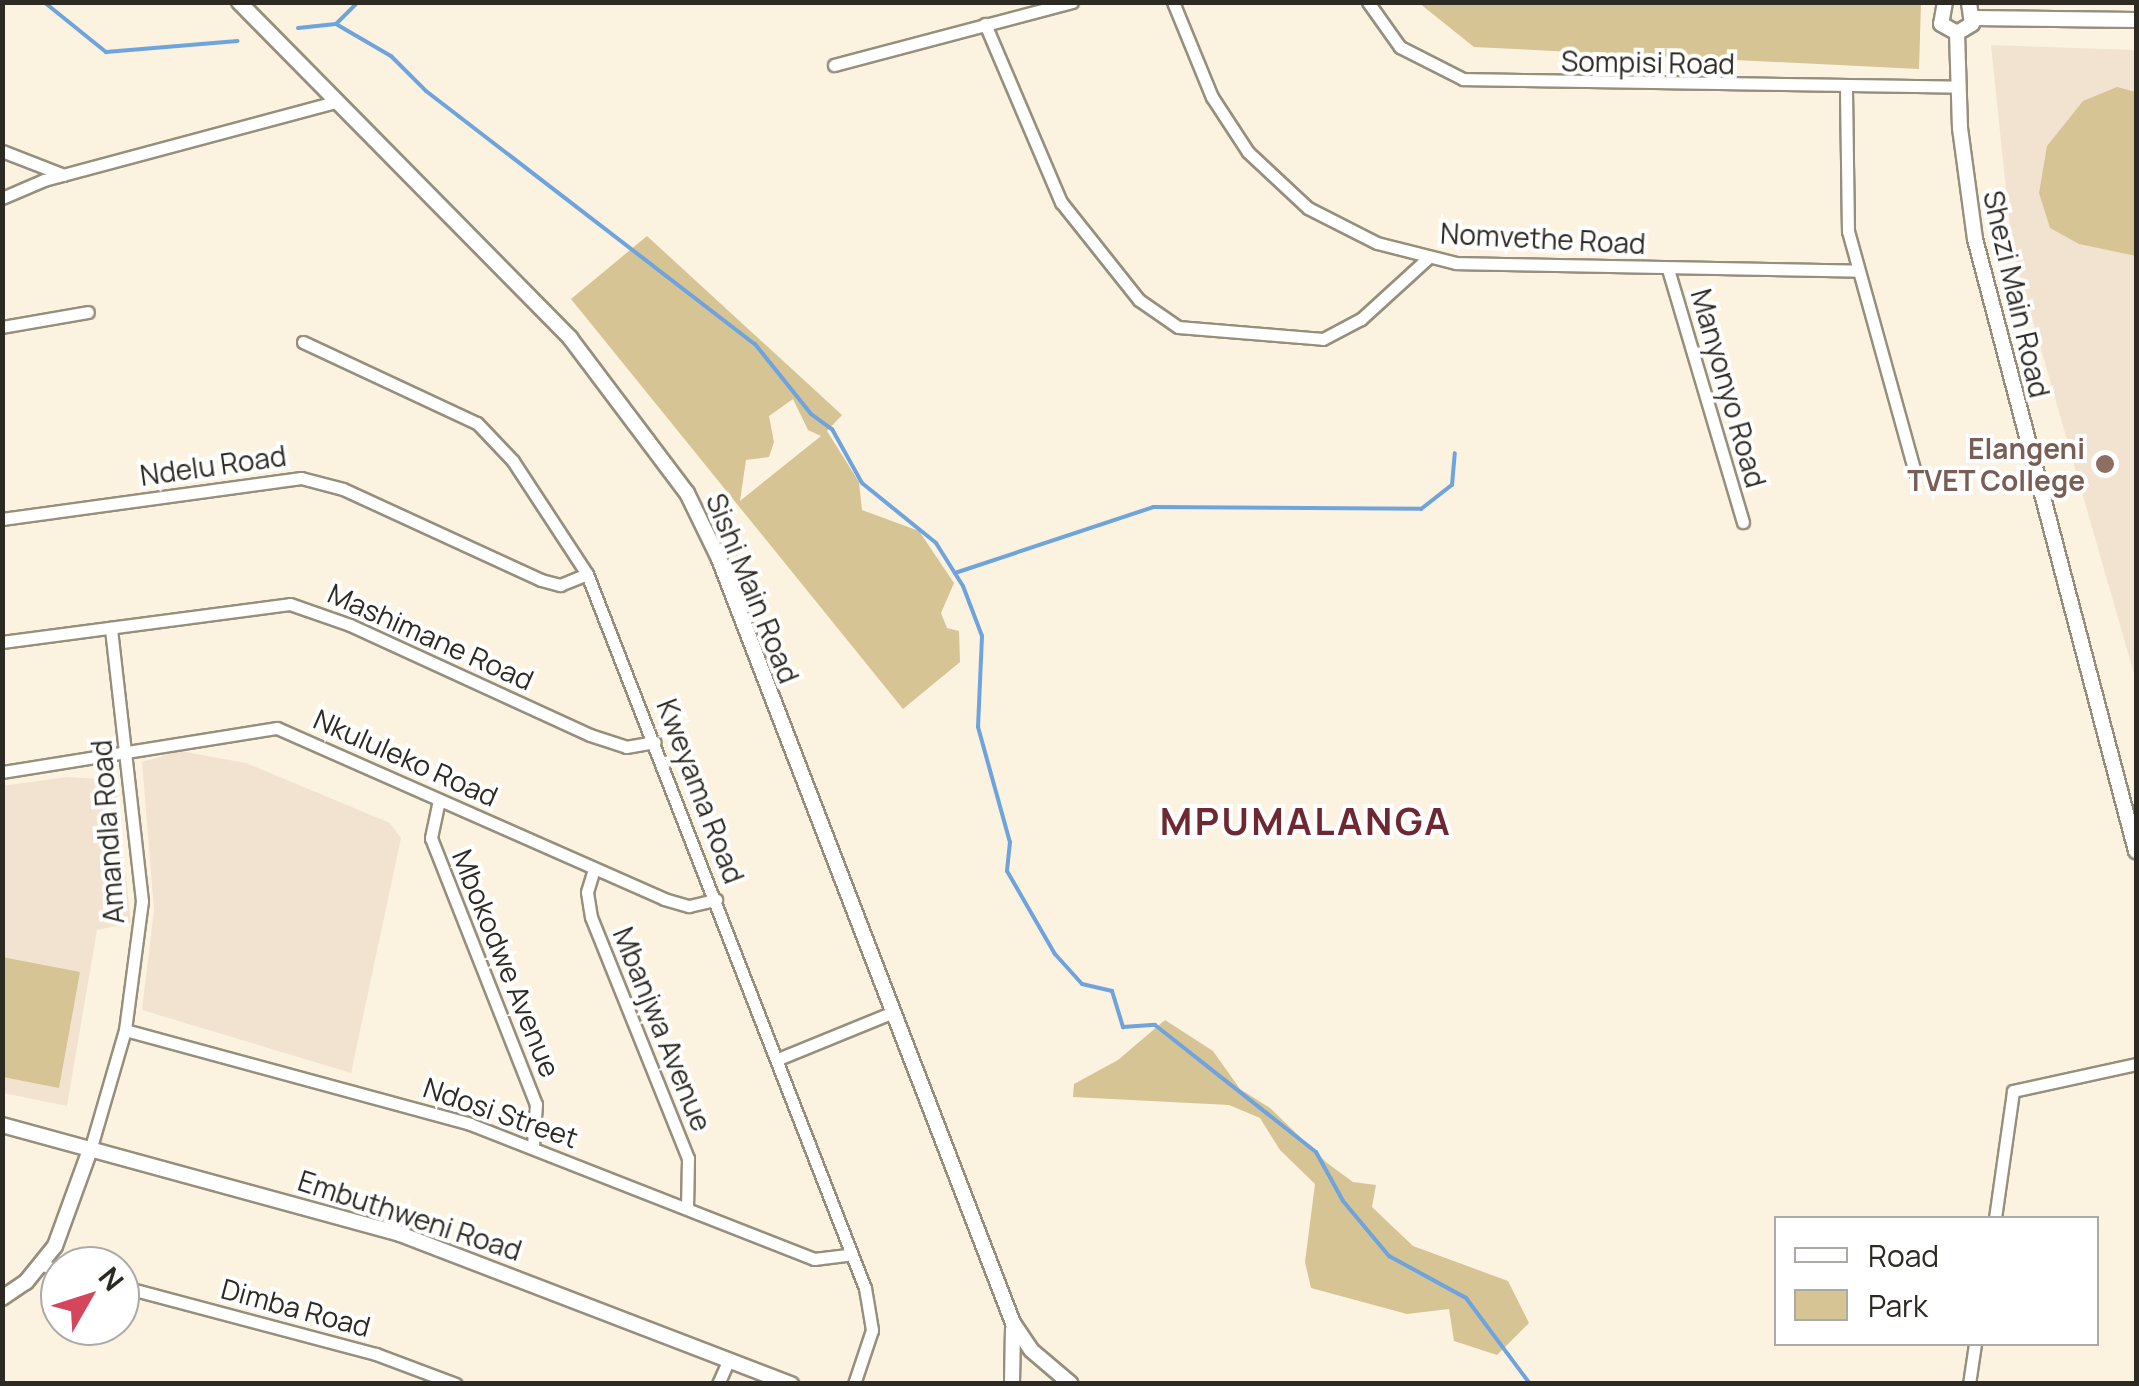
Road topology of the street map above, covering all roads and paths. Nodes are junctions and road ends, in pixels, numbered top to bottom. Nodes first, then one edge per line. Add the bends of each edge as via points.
1 (239, 2) edge
2 (1072, 2) edge
3 (1172, 2) edge
4 (1368, 2) edge
5 (1945, 2) edge
6 (1969, 2) edge
7 (2070, 2) edge
8 (1974, 18) junction
9 (2069, 20) junction
10 (2136, 20) edge
11 (984, 24) junction
12 (1957, 33) junction
13 (834, 64) dead end
14 (1958, 87) junction
15 (1846, 90) junction
16 (335, 102) junction
17 (2, 151) edge
18 (64, 175) junction
19 (2, 198) edge
20 (1428, 258) junction
21 (1668, 268) junction
22 (1857, 271) junction
23 (88, 312) dead end
24 (2, 326) edge
25 (303, 342) dead end
26 (1914, 472) dead end
27 (2, 519) edge
28 (1743, 522) dead end
29 (587, 574) junction
30 (111, 628) junction
31 (2, 642) edge
32 (655, 742) junction
33 (129, 755) junction
34 (2, 772) edge
35 (439, 800) junction
36 (2136, 851) edge
37 (594, 870) junction
38 (716, 900) junction
39 (893, 1012) junction
40 (125, 1030) junction
41 (778, 1059) junction
42 (2136, 1064) edge
43 (5, 1126) edge
44 (2, 1142) edge
45 (91, 1146) junction
46 (533, 1146) junction
47 (688, 1208) junction
48 (1995, 1216) edge
49 (52, 1246) edge
50 (852, 1254) junction
51 (40, 1267) edge
52 (140, 1291) edge
53 (2, 1298) edge
54 (1012, 1323) junction
55 (1975, 1346) edge
56 (729, 1359) junction
57 (456, 1384) edge
58 (718, 1384) edge
59 (791, 1384) edge
60 (854, 1384) edge
61 (1012, 1384) edge
62 (1071, 1384) edge
63 (1970, 1384) edge

1 - 16 street, Sishi Main Road
2 - 11 street
3 - 20 street, Nomvethe Road via 1212,98 1279,184 1332,223
4 - 15 street, Sompisi Road via 1400,47 1462,79
5 - 12 street via 1942,24
6 - 8 street
7 - 9 street
8 - 9 street
8 - 12 street
9 - 10 street
11 - 13 street
11 - 20 street via 1061,202 1139,300 1178,327 1324,339 1375,308
12 - 14 street, Shezi Main Road
14 - 15 street, Sompisi Road
14 - 36 street, Shezi Main Road via 1975,239
15 - 22 street via 1844,203
16 - 18 street
16 - 39 street, Sishi Main Road via 570,338 687,493
17 - 18 street
18 - 19 street
20 - 21 street, Nomvethe Road
21 - 22 street, Nomvethe Road
21 - 28 street, Manyonyo Road
22 - 26 street
23 - 24 street
25 - 29 street, Kweyama Road via 477,422 512,461
27 - 29 street, Ndelu Road via 300,478 343,489 541,580 560,585
29 - 32 street, Kweyama Road
30 - 31 street, Mashimane Road
30 - 32 street, Mashimane Road via 290,604 602,740 626,747
30 - 33 street, Amandla Road
32 - 38 street, Kweyama Road
33 - 34 street, Nkululeko Road
33 - 35 street, Nkululeko Road via 182,739 277,728
33 - 40 street, Amandla Road via 142,901
35 - 37 street, Nkululeko Road
35 - 46 street, Mbokodwe Avenue via 431,838 536,1104
37 - 38 street, Nkululeko Road via 676,903
37 - 47 street, Mbanjwa Avenue via 587,892 591,916 688,1158
38 - 41 street, Kweyama Road
39 - 41 street
39 - 54 street, Sishi Main Road
40 - 45 street, Amandla Road
40 - 46 street, Ndosi Street
41 - 50 street, Kweyama Road
42 - 48 street via 2013,1091
43 - 44 street
43 - 45 street, Embuthweni Road
45 - 49 street
45 - 56 street, Embuthweni Road via 400,1234
46 - 47 street, Ndosi Street
47 - 50 street, Ndosi Street via 814,1259
50 - 60 street, Kweyama Road via 872,1330
51 - 53 street
52 - 57 street, Dimba Road via 376,1354
54 - 61 street, Sishi Main Road
54 - 62 street, Sishi Main Road via 1030,1350
55 - 63 street
56 - 58 street
56 - 59 street, Embuthweni Road

